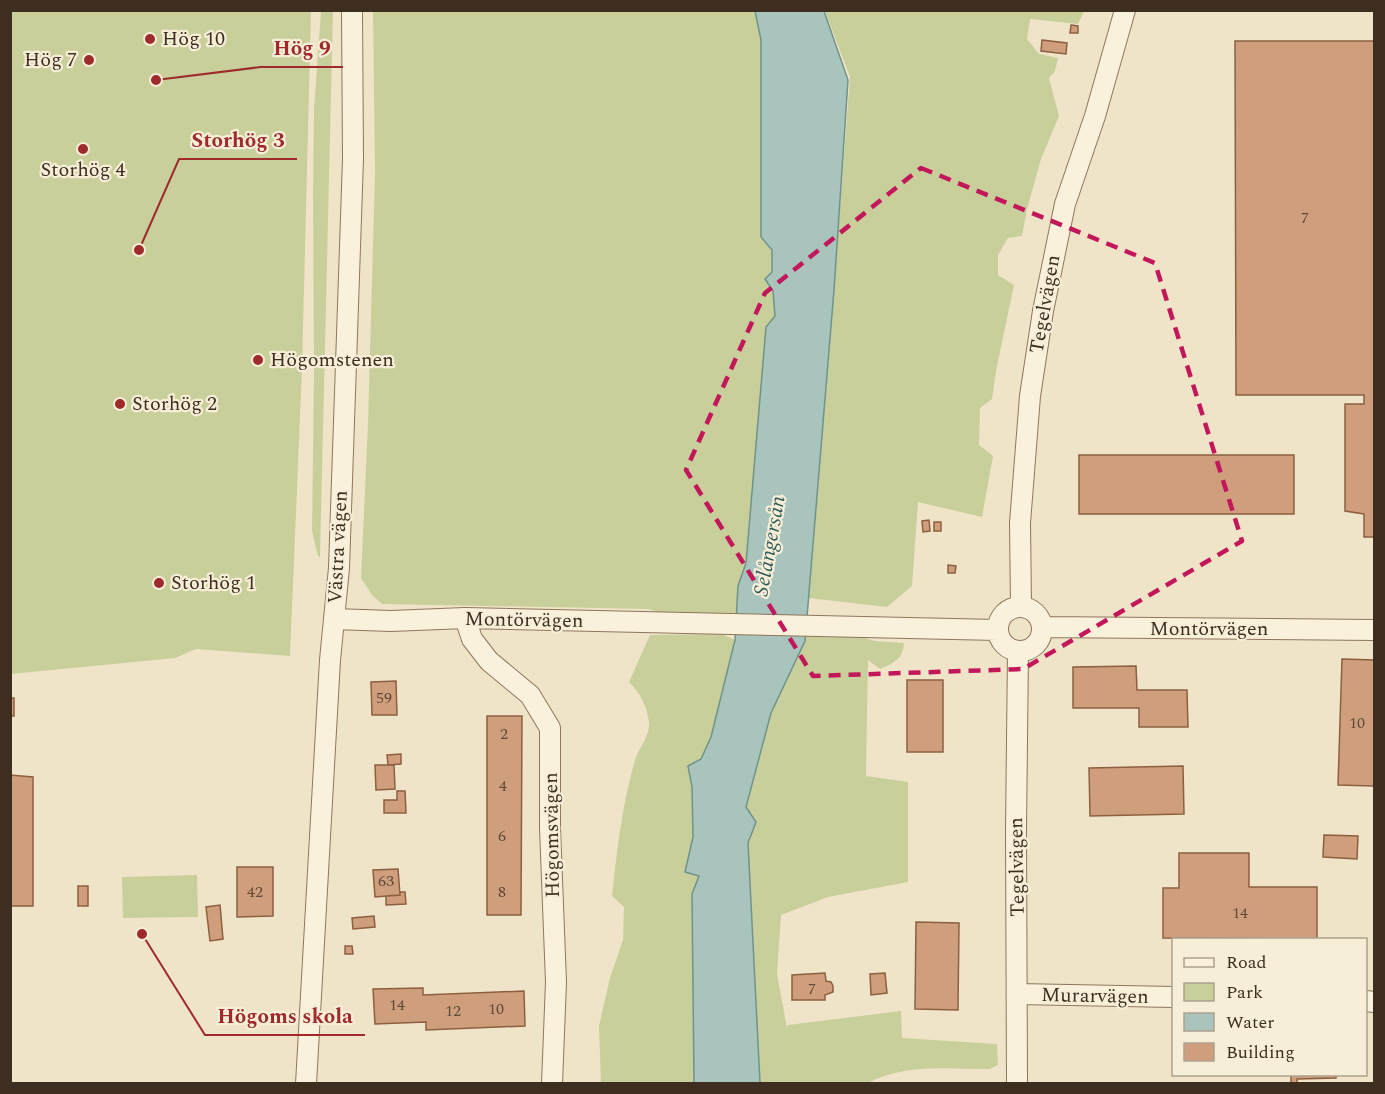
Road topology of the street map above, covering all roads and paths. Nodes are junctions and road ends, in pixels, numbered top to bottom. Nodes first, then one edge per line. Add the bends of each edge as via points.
1 (352, 10) edge
2 (1125, 10) edge
3 (1021, 607) junction
4 (465, 618) junction
5 (334, 619) junction
6 (1043, 627) junction
7 (998, 630) junction
8 (1374, 630) edge
9 (1018, 651) junction
10 (1017, 994) junction
11 (1172, 997) edge
12 (306, 1083) edge
13 (552, 1083) edge
14 (1017, 1083) edge

1 - 5 street, Västra vägen via 353,159
2 - 3 street, Tegelvägen via 1065,204 1043,311 1029,408 1020,524
3 - 6 street via 1037,613
3 - 7 street via 1002,615
4 - 5 street, Montörvägen
4 - 7 street, Montörvägen
4 - 13 street, Högomsvägen via 472,639 489,661 530,695 550,728 556,982
5 - 12 street, Västra vägen
6 - 8 street, Montörvägen
6 - 9 street via 1033,648
7 - 9 street via 1004,644
9 - 10 street, Tegelvägen
10 - 11 street, Murarvägen
10 - 14 street, Tegelvägen

